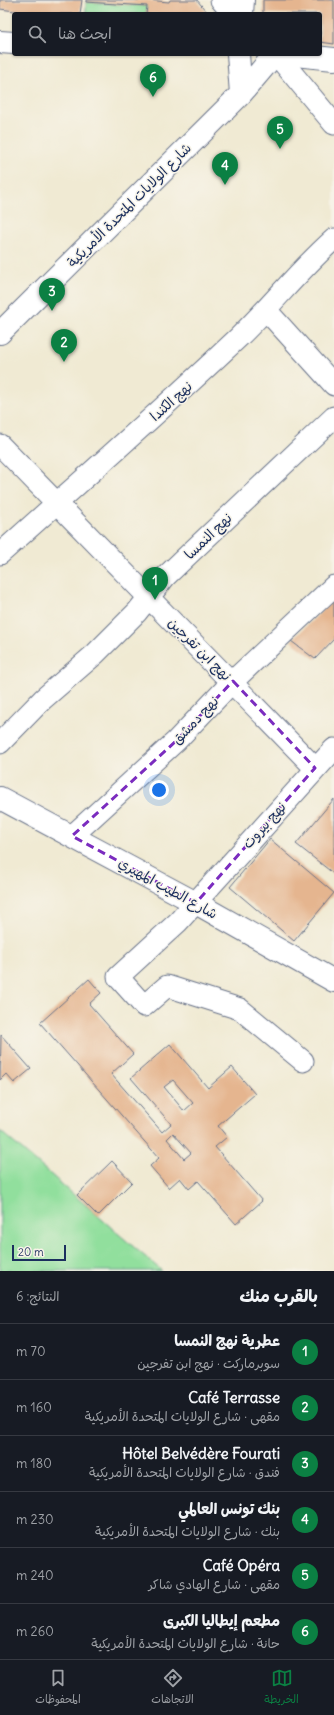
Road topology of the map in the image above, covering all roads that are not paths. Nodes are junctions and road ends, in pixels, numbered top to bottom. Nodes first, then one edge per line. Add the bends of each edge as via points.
1 (221, 0) edge
2 (243, 0) edge
3 (231, 12) edge
4 (242, 12) edge
5 (0, 42) edge
6 (12, 43) edge
7 (238, 56) edge
8 (274, 56) edge
9 (278, 56) edge
10 (305, 56) edge
11 (334, 59) edge
12 (241, 94) junction
13 (334, 124) edge
14 (334, 239) edge
15 (267, 311) junction
16 (0, 333) edge
17 (334, 385) edge
18 (334, 417) edge
19 (0, 446) edge
20 (57, 503) junction
21 (0, 554) edge
22 (334, 586) edge
23 (147, 597) junction
24 (233, 682) junction
25 (0, 743) edge
26 (334, 749) edge
27 (315, 768) junction
28 (0, 798) edge
29 (72, 836) junction
30 (196, 903) junction
31 (334, 981) edge
32 (303, 1061) dead end

1 - 3 street
2 - 4 main road
5 - 6 main road
7 - 12 main road
8 - 12 main road, شارع الولايات المتحدة الأمريكية
9 - 13 street
10 - 11 main road
12 - 16 main road, شارع الولايات المتحدة الأمريكية
14 - 15 street, نهج الكندا via 320,251
15 - 17 street
15 - 20 street, نهج الكندا via 185,389
18 - 23 street, نهج النمسا via 188,554
19 - 20 street, نهج ابن تفرجين
20 - 21 street, نهج الكندا
20 - 23 street, نهج ابن تفرجين
22 - 24 street, نهج دمشق
23 - 24 street, نهج ابن تفرجين
23 - 25 street, نهج النمسا via 137,612 95,654 43,699
24 - 27 street, نهج ابن تفرجين
24 - 29 street, نهج دمشق via 176,741
26 - 27 street, نهج بيروت
27 - 30 street, نهج بيروت
28 - 29 main road, شارع الطيب المهيري
29 - 30 main road, شارع الطيب المهيري
30 - 31 main road, شارع الطيب المهيري
30 - 32 street, نهج بيروت via 118,977 144,1006 167,986 240,1009

